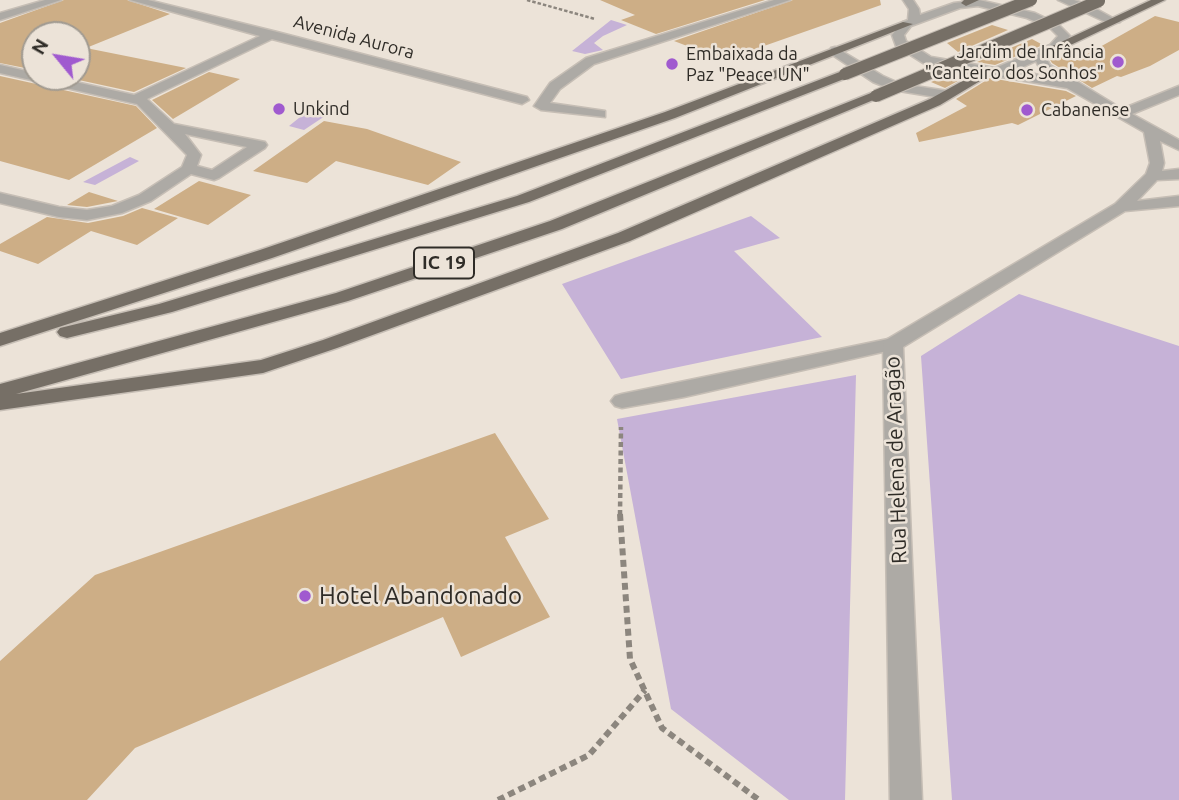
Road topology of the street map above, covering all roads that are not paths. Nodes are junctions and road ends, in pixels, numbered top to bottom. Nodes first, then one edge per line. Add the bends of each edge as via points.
1 (56, 0) edge
2 (135, 0) edge
3 (785, 0) edge
4 (908, 0) edge
5 (1031, 0) edge
6 (1063, 0) edge
7 (1160, 0) edge
8 (934, 1) edge
9 (1100, 1) edge
10 (966, 3) edge
11 (0, 17) edge
12 (1114, 22) junction
13 (911, 23) junction
14 (273, 34) junction
15 (1054, 48) junction
16 (835, 51) junction
17 (1039, 55) junction
18 (0, 69) edge
19 (991, 72) junction
20 (1080, 91) junction
21 (1178, 92) edge
22 (948, 95) junction
23 (136, 99) junction
24 (522, 100) dead end
25 (600, 114) dead end
26 (1121, 114) junction
27 (169, 127) junction
28 (1151, 131) junction
29 (1179, 146) edge
30 (189, 169) junction
31 (1179, 174) edge
32 (1153, 176) junction
33 (0, 198) edge
34 (1179, 201) edge
35 (1121, 207) junction
36 (0, 340) edge
37 (893, 344) junction
38 (0, 348) edge
39 (0, 391) edge
40 (622, 401) road end
41 (0, 403) edge
42 (906, 800) edge

1 - 11 street
2 - 14 street, Avenida Aurora
3 - 25 street via 590,61 555,86 541,106
4 - 13 street via 914,9
5 - 38 highway, IC 19, bridge via 523,200 165,308
6 - 12 street
7 - 12 highway
8 - 10 street
9 - 39 highway, IC 19, bridge via 544,230 342,297
10 - 13 street
10 - 15 street via 1014,9 1044,20 1064,36
12 - 15 highway
13 - 16 highway
13 - 19 street via 898,36 915,54 946,65
14 - 23 street
14 - 24 street, Avenida Aurora
15 - 17 street
16 - 22 street via 888,83
16 - 36 highway via 644,124
17 - 19 street
17 - 20 street via 1045,67
18 - 23 street
19 - 20 street via 1023,75
19 - 22 highway
20 - 26 street
21 - 26 street
22 - 41 highway via 624,237 263,366
23 - 27 street
26 - 28 street
27 - 30 street via 194,155
27 - 30 street via 260,145 214,176
28 - 29 street
28 - 32 street via 1157,163
30 - 33 street via 145,198 97,213 59,212
31 - 32 street
32 - 35 street, Rua Helena de Aragão
34 - 35 street, Rua Helena de Aragão
35 - 37 street, Rua Helena de Aragão
37 - 40 street
37 - 42 street, Rua Helena de Aragão

